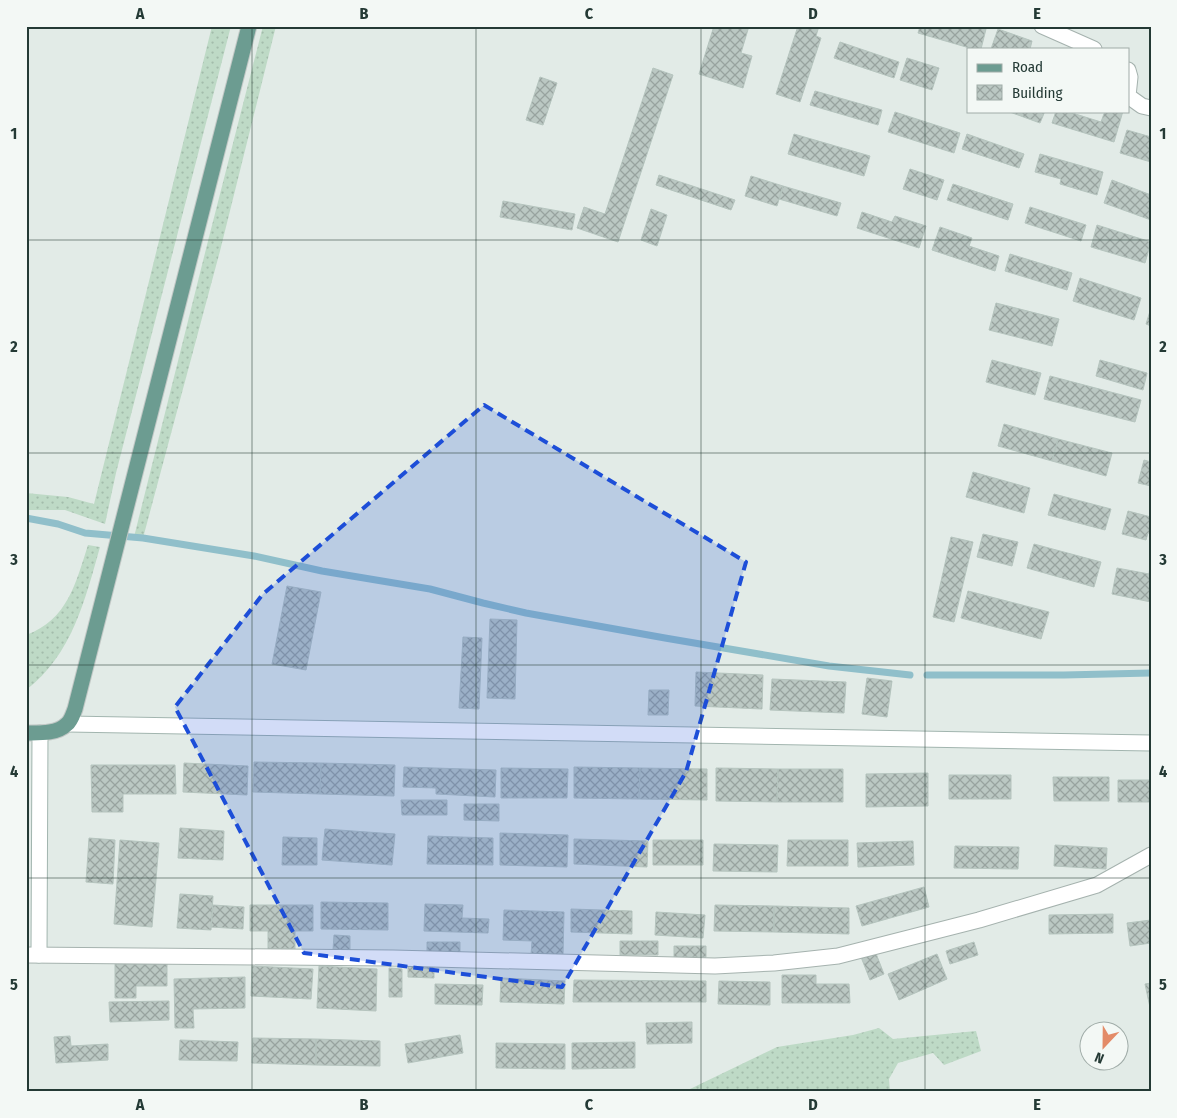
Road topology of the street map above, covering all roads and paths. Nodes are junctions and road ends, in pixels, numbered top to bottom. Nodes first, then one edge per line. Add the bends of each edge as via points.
1 (249, 26) edge
2 (1042, 26) edge
3 (1092, 48) edge
4 (1130, 97) edge
5 (1151, 108) edge
6 (68, 724) junction
7 (33, 733) edge
8 (1151, 743) edge
9 (1151, 855) edge
10 (32, 955) edge

1 - 6 main road via 80,691
2 - 3 street
4 - 5 street
6 - 7 main road via 56,731
6 - 8 street
7 - 10 street
9 - 10 street via 1097,885 979,920 838,956 774,963 714,966

